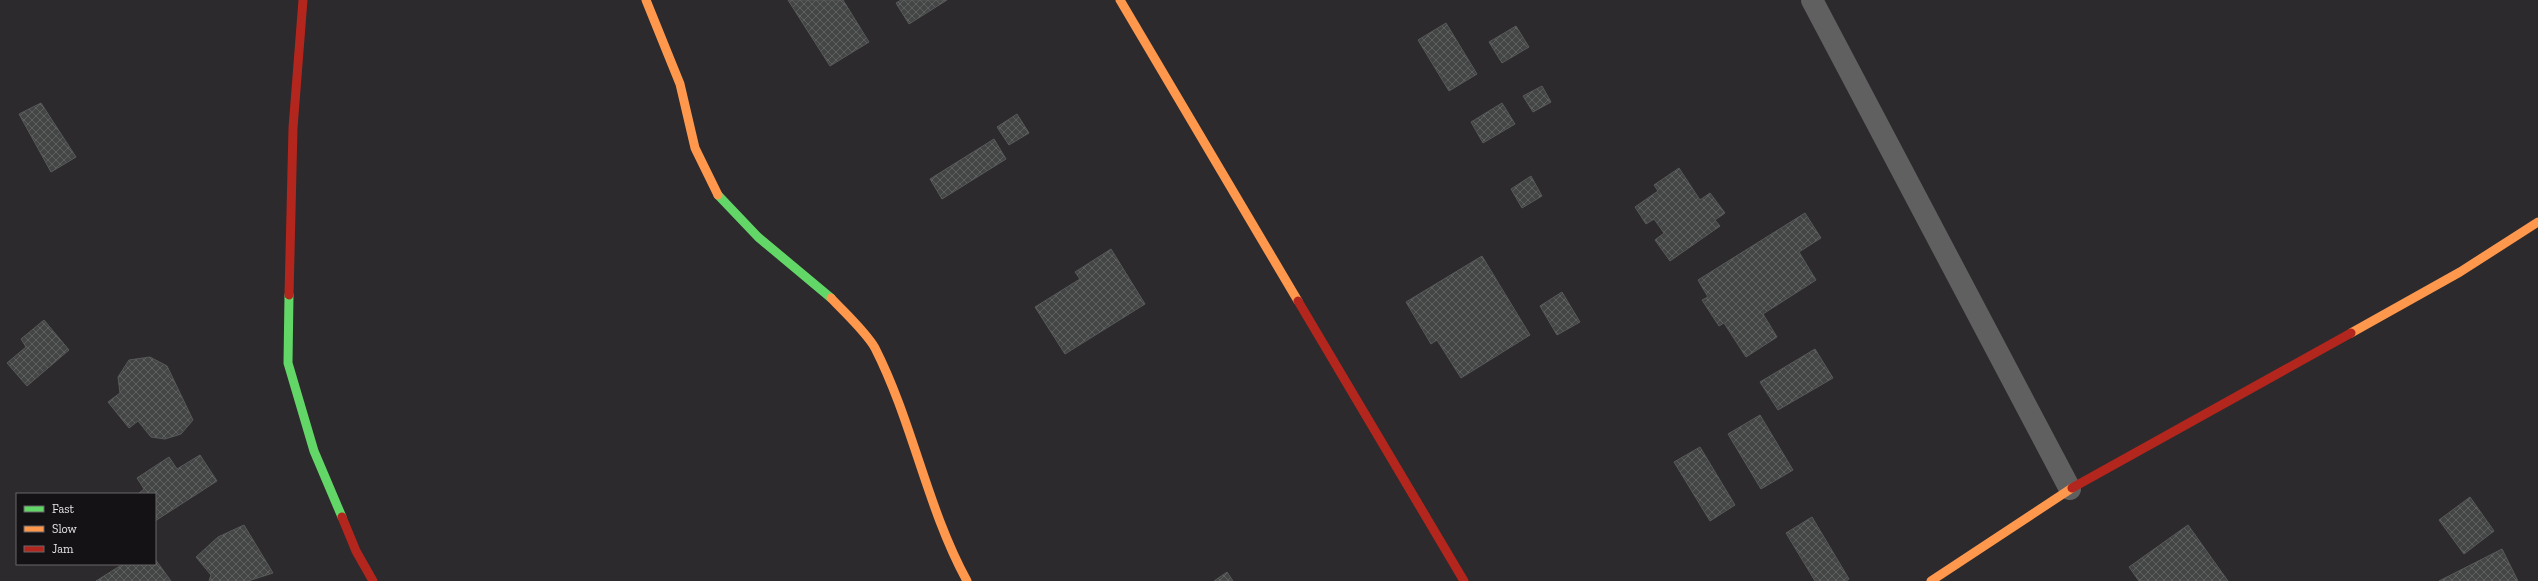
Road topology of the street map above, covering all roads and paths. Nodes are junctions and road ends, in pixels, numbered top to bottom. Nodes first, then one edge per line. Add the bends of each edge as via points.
1 (304, 0) edge
2 (646, 0) edge
3 (1120, 0) edge
4 (1812, 0) edge
5 (2538, 222) edge
6 (2070, 489) junction
7 (373, 581) edge
8 (967, 581) edge
9 (1464, 581) edge
10 (1930, 581) edge

1 - 7 street via 293,128 288,363 314,451 356,551
2 - 8 street via 680,84 695,148 717,194 758,237 826,292 874,347 903,415 951,552
3 - 9 street
4 - 6 street
5 - 6 street via 2460,272
6 - 10 street

